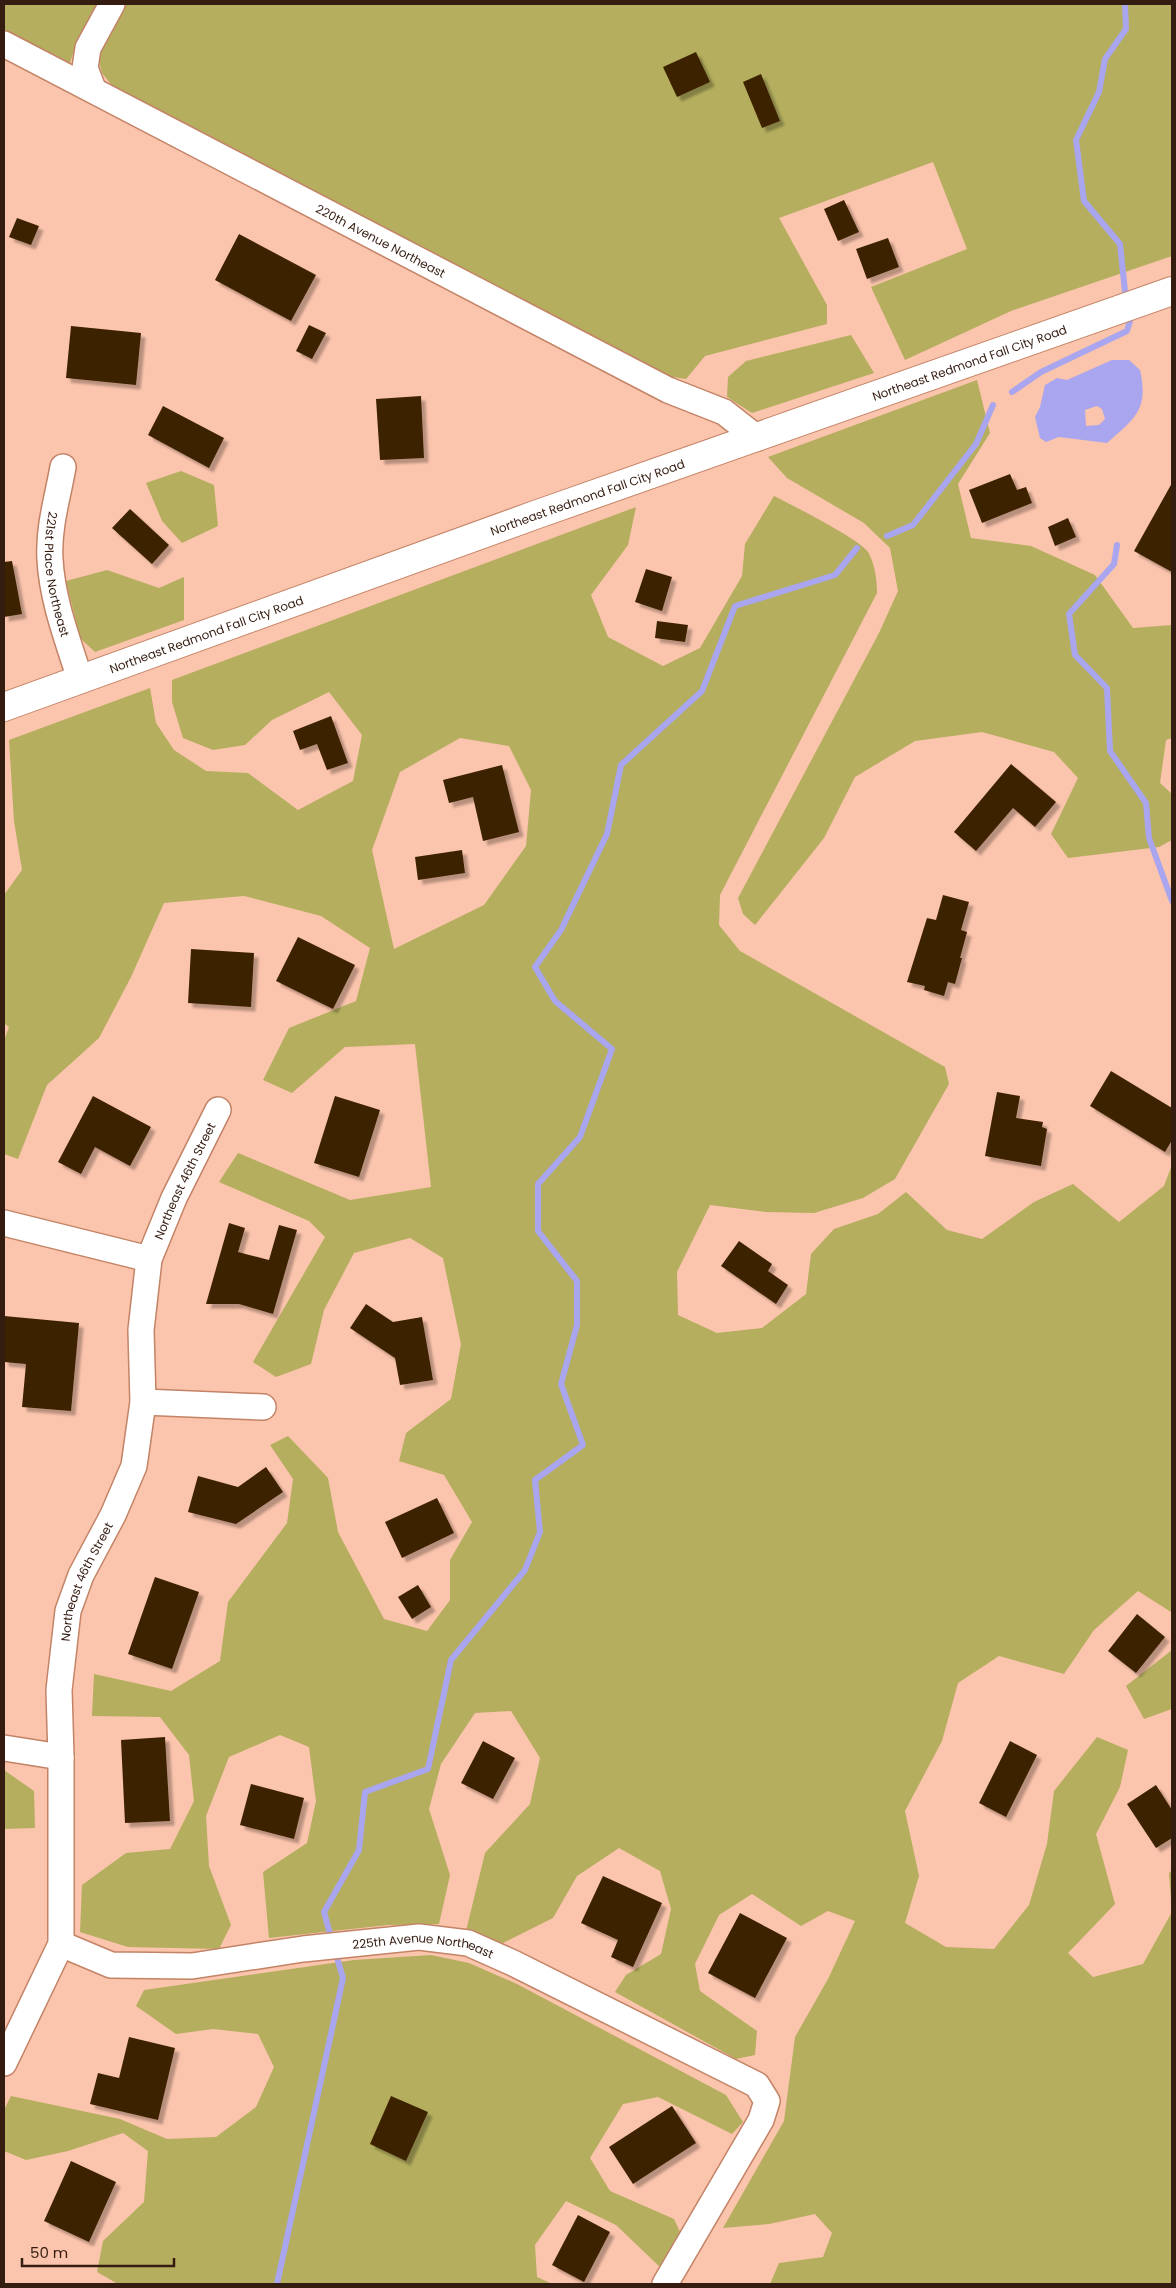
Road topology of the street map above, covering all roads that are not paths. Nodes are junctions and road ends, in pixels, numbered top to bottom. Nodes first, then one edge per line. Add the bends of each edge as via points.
1 (112, 4) edge
2 (4, 44) edge
3 (93, 89) junction
4 (1172, 291) edge
5 (757, 438) junction
6 (63, 467) dead end
7 (80, 679) junction
8 (4, 707) edge
9 (218, 1110) dead end
10 (4, 1223) edge
11 (149, 1260) junction
12 (143, 1402) junction
13 (263, 1407) dead end
14 (4, 1748) edge
15 (62, 1757) junction
16 (62, 1944) junction
17 (4, 2064) edge
18 (665, 2284) edge

1 - 3 street via 88,48 85,68
2 - 3 street, 220th Avenue Northeast
3 - 5 street, 220th Avenue Northeast via 668,390 724,412
4 - 5 main road, Northeast Redmond Fall City Road
5 - 7 main road, Northeast Redmond Fall City Road
6 - 7 street, 221st Place Northeast via 50,559 60,615
7 - 8 main road, Northeast Redmond Fall City Road
9 - 11 street, Northeast 46th Street via 174,1198
10 - 11 street
11 - 12 street, Northeast 46th Street via 141,1330
12 - 13 street
12 - 15 street, Northeast 46th Street via 134,1466 81,1575 68,1611 59,1690
14 - 15 street
15 - 16 street, Northeast 46th Street
16 - 17 street, Northeast 46th Street
16 - 18 street, 225th Avenue Northeast via 111,1965 192,1966 303,1949 419,1937 468,1943 757,2085 767,2101 761,2120

